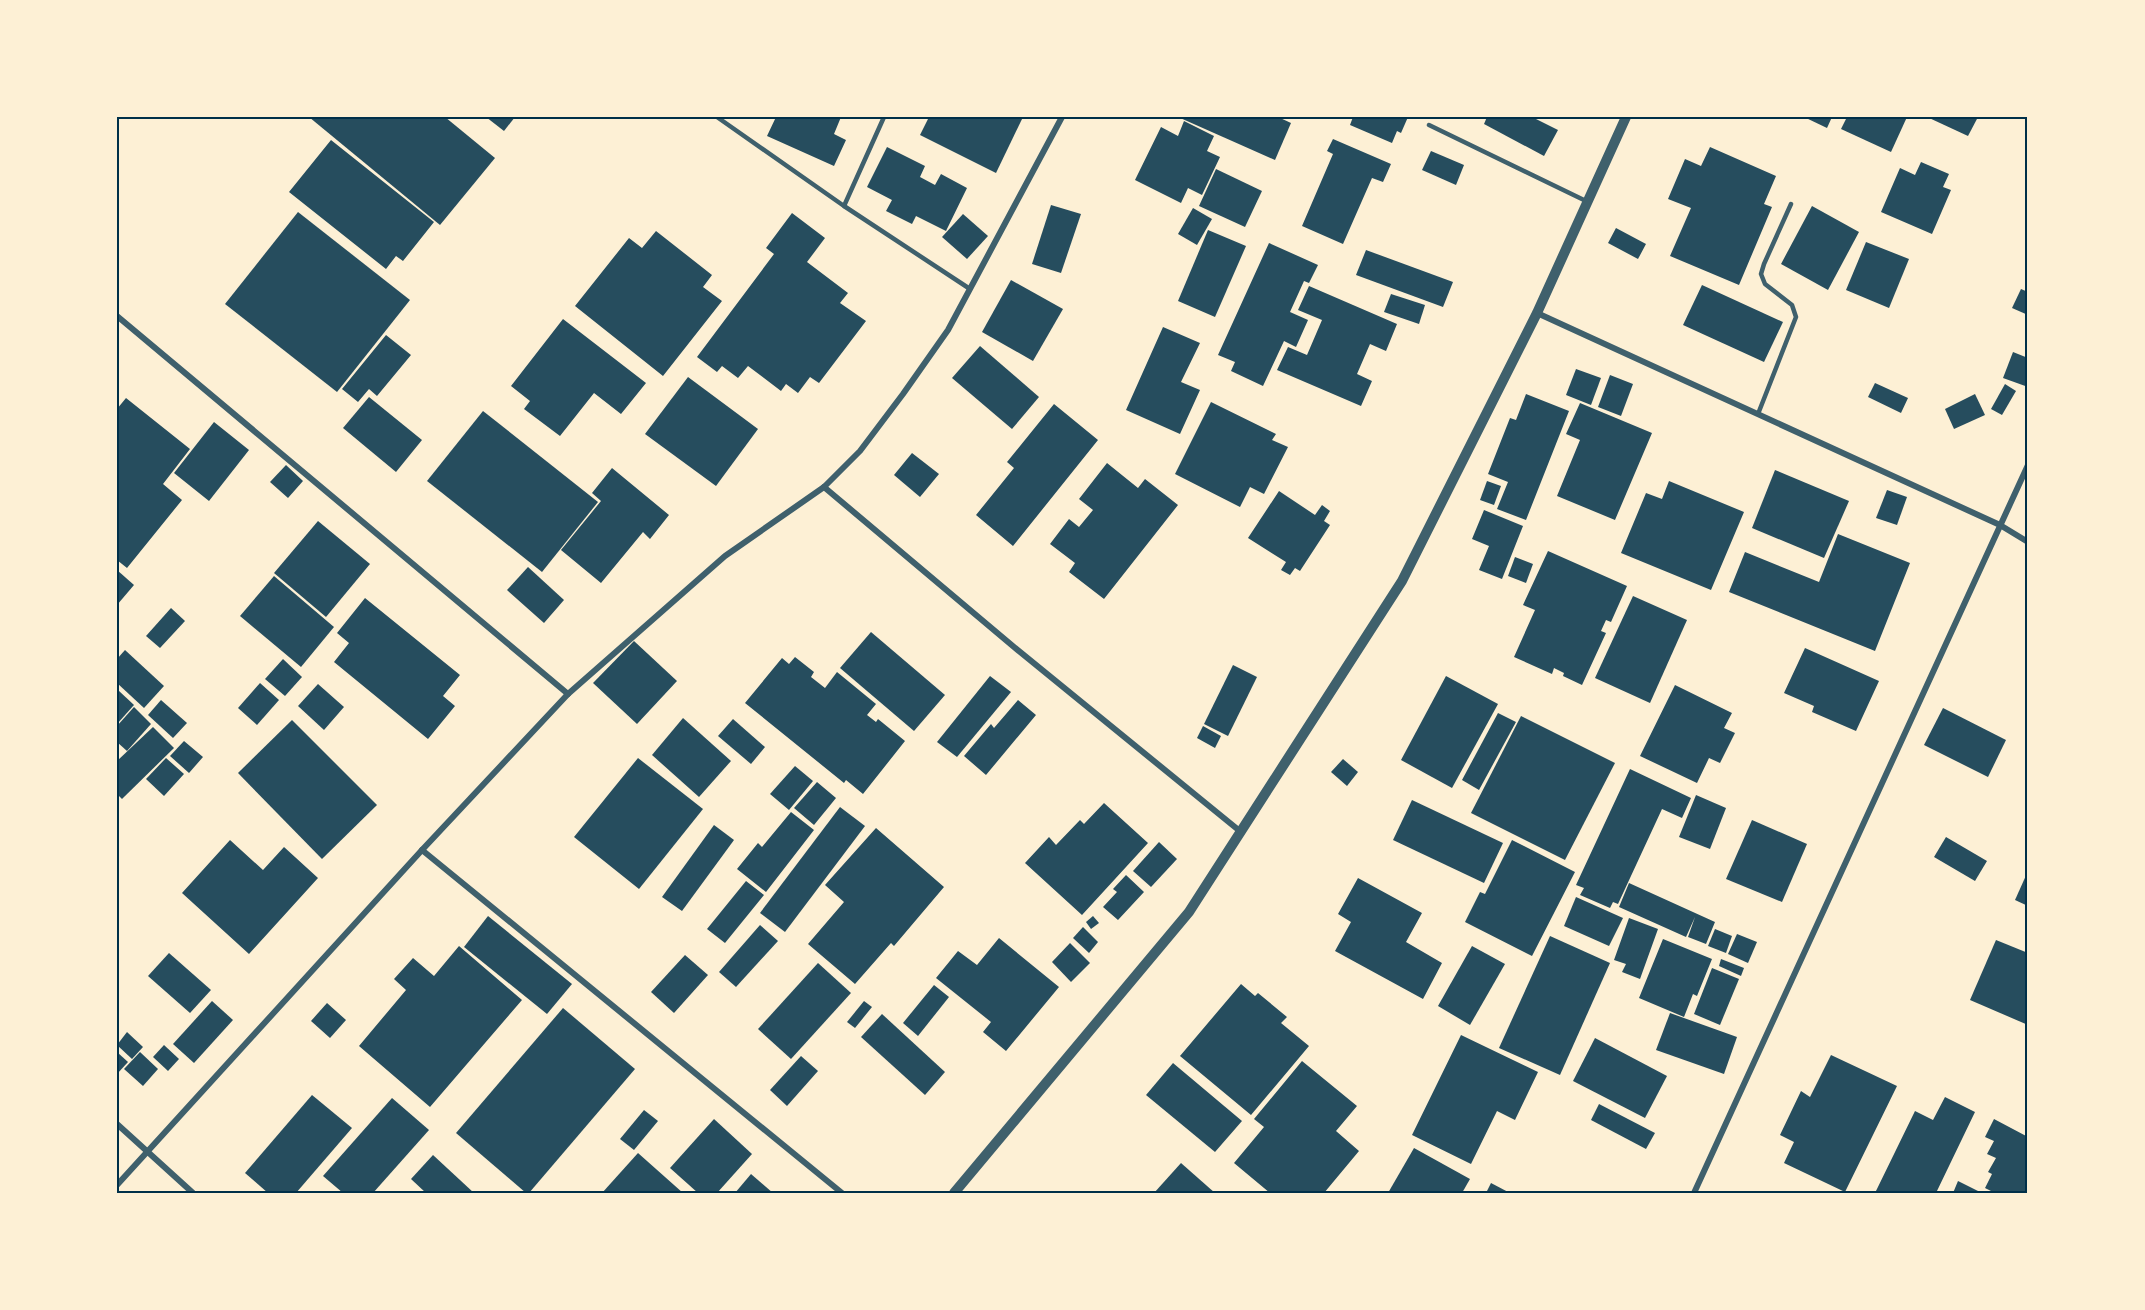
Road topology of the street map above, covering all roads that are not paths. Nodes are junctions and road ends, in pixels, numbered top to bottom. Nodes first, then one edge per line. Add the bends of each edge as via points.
1 (717, 117) edge
2 (884, 117) edge
3 (1062, 117) edge
4 (1626, 117) edge
5 (1429, 125) dead end
6 (1588, 202) junction
7 (1791, 204) dead end
8 (844, 206) junction
9 (970, 289) junction
10 (1538, 313) junction
11 (117, 316) edge
12 (1758, 414) junction
13 (2028, 465) edge
14 (824, 487) junction
15 (2000, 525) junction
16 (2028, 542) edge
17 (568, 694) junction
18 (1242, 832) junction
19 (422, 850) junction
20 (117, 1124) edge
21 (146, 1151) junction
22 (117, 1185) edge
23 (193, 1193) edge
24 (842, 1193) edge
25 (954, 1193) edge
26 (1694, 1193) edge

1 - 8 lane
2 - 8 lane
3 - 9 street
4 - 6 street
5 - 6 lane
6 - 10 street
7 - 12 lane via 1761,274 1766,284 1792,305 1796,317
8 - 9 lane
9 - 14 street via 948,330 903,394 860,451
10 - 12 street
10 - 18 street via 1402,581
11 - 17 street
12 - 15 street
13 - 15 street
14 - 17 street via 725,556
14 - 18 street
15 - 16 street
15 - 26 street
17 - 19 street
18 - 25 street via 1189,912
19 - 21 street
19 - 24 street
20 - 21 street
21 - 22 street
21 - 23 street

